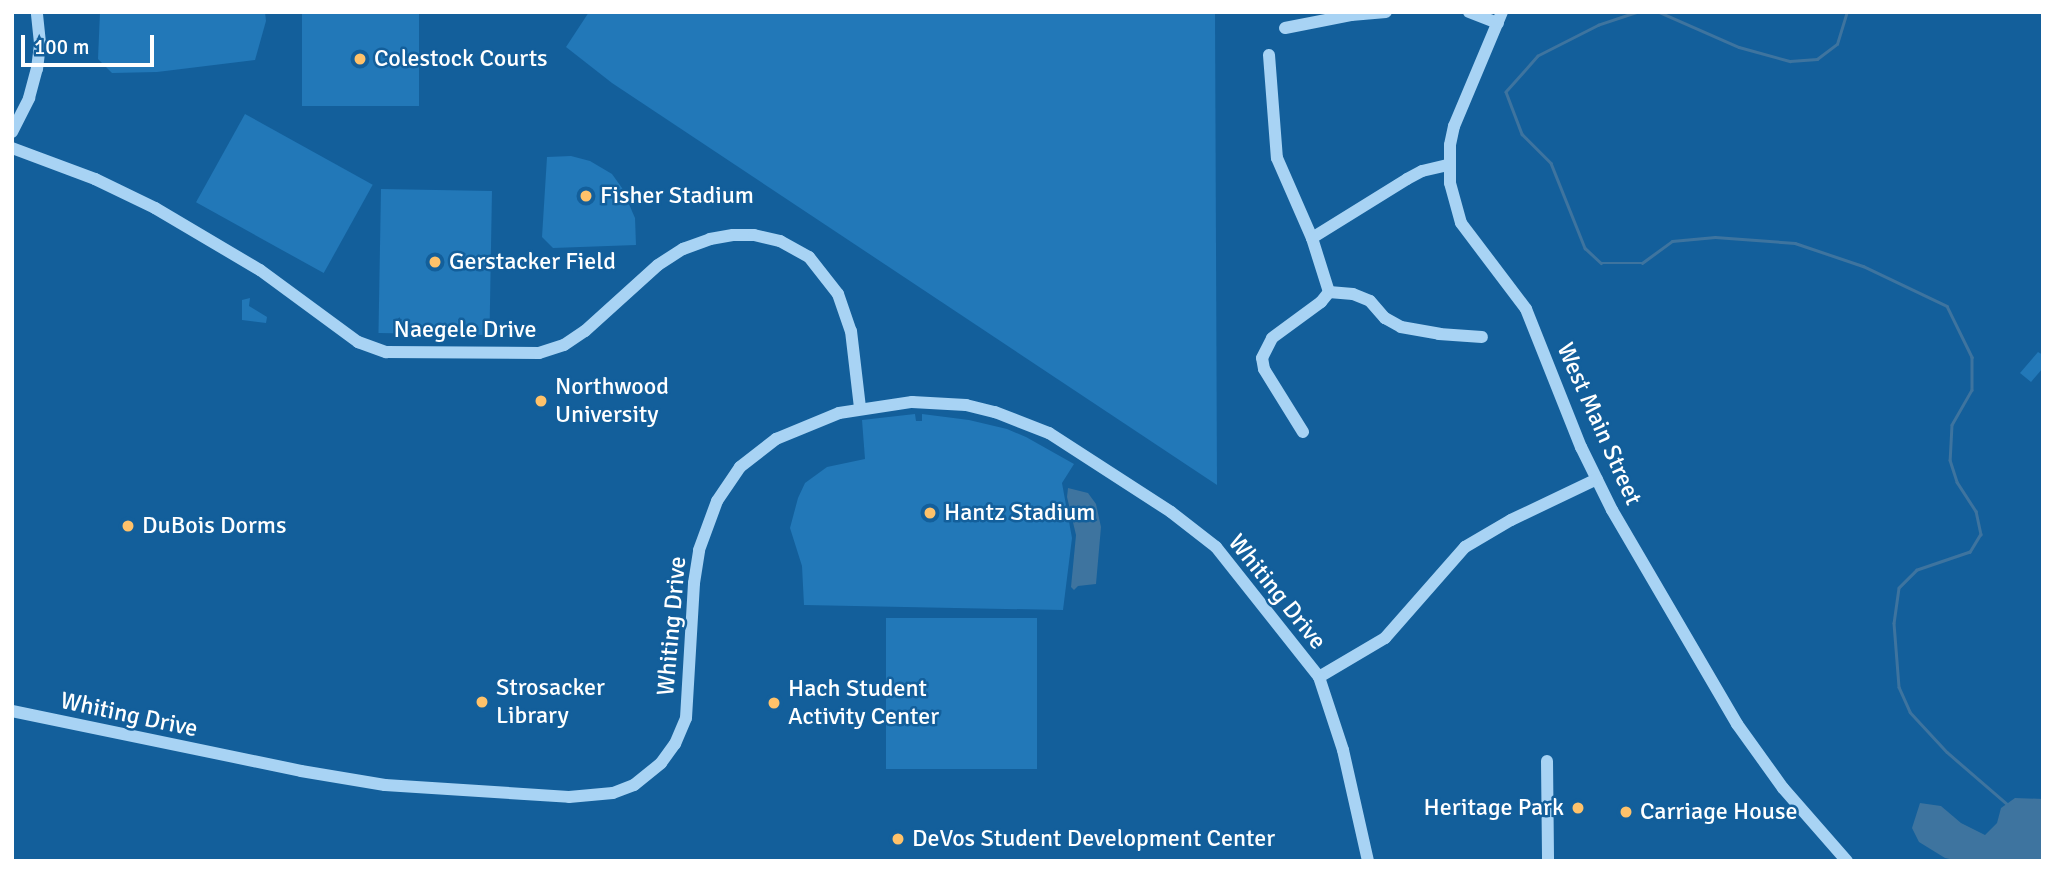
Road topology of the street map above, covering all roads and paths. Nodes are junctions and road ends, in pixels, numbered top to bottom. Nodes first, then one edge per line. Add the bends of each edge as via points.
1 (37, 12) edge
2 (1386, 12) edge
3 (1469, 12) edge
4 (1500, 17) edge
5 (1285, 28) dead end
6 (1269, 55) dead end
7 (12, 132) edge
8 (12, 148) edge
9 (1449, 165) junction
10 (1312, 238) junction
11 (1329, 292) junction
12 (1482, 337) dead end
13 (860, 408) junction
14 (1303, 432) dead end
15 (1597, 480) junction
16 (1319, 677) junction
17 (12, 711) edge
18 (1547, 761) dead end
19 (1368, 861) edge
20 (1548, 861) edge
21 (1847, 861) edge

1 - 7 street via 37,69
2 - 5 street
3 - 4 street
4 - 9 street, West Main Street via 1454,126
6 - 10 street via 1277,158
8 - 13 street, Naegele Drive via 95,179 155,208 260,270 358,342 386,352 539,353 564,345 584,331 683,249 733,235 780,241 809,257 838,293 851,331
9 - 10 street via 1407,178
9 - 15 street, West Main Street via 1461,223 1527,309
10 - 11 street
11 - 12 street via 1370,301 1401,327
11 - 14 street via 1272,338 1262,358 1264,369
13 - 16 street, Whiting Drive via 912,402 966,405 1022,421 1069,444 1216,547
13 - 17 street, Whiting Drive via 817,420 776,439 740,467 728,484 709,518 699,550 685,718 661,763 634,785 613,793 569,797 385,785
15 - 16 street via 1522,514 1465,547 1385,638
15 - 21 street, West Main Street via 1737,724 1783,788
16 - 19 street, Whiting Drive via 1343,750
18 - 20 street

